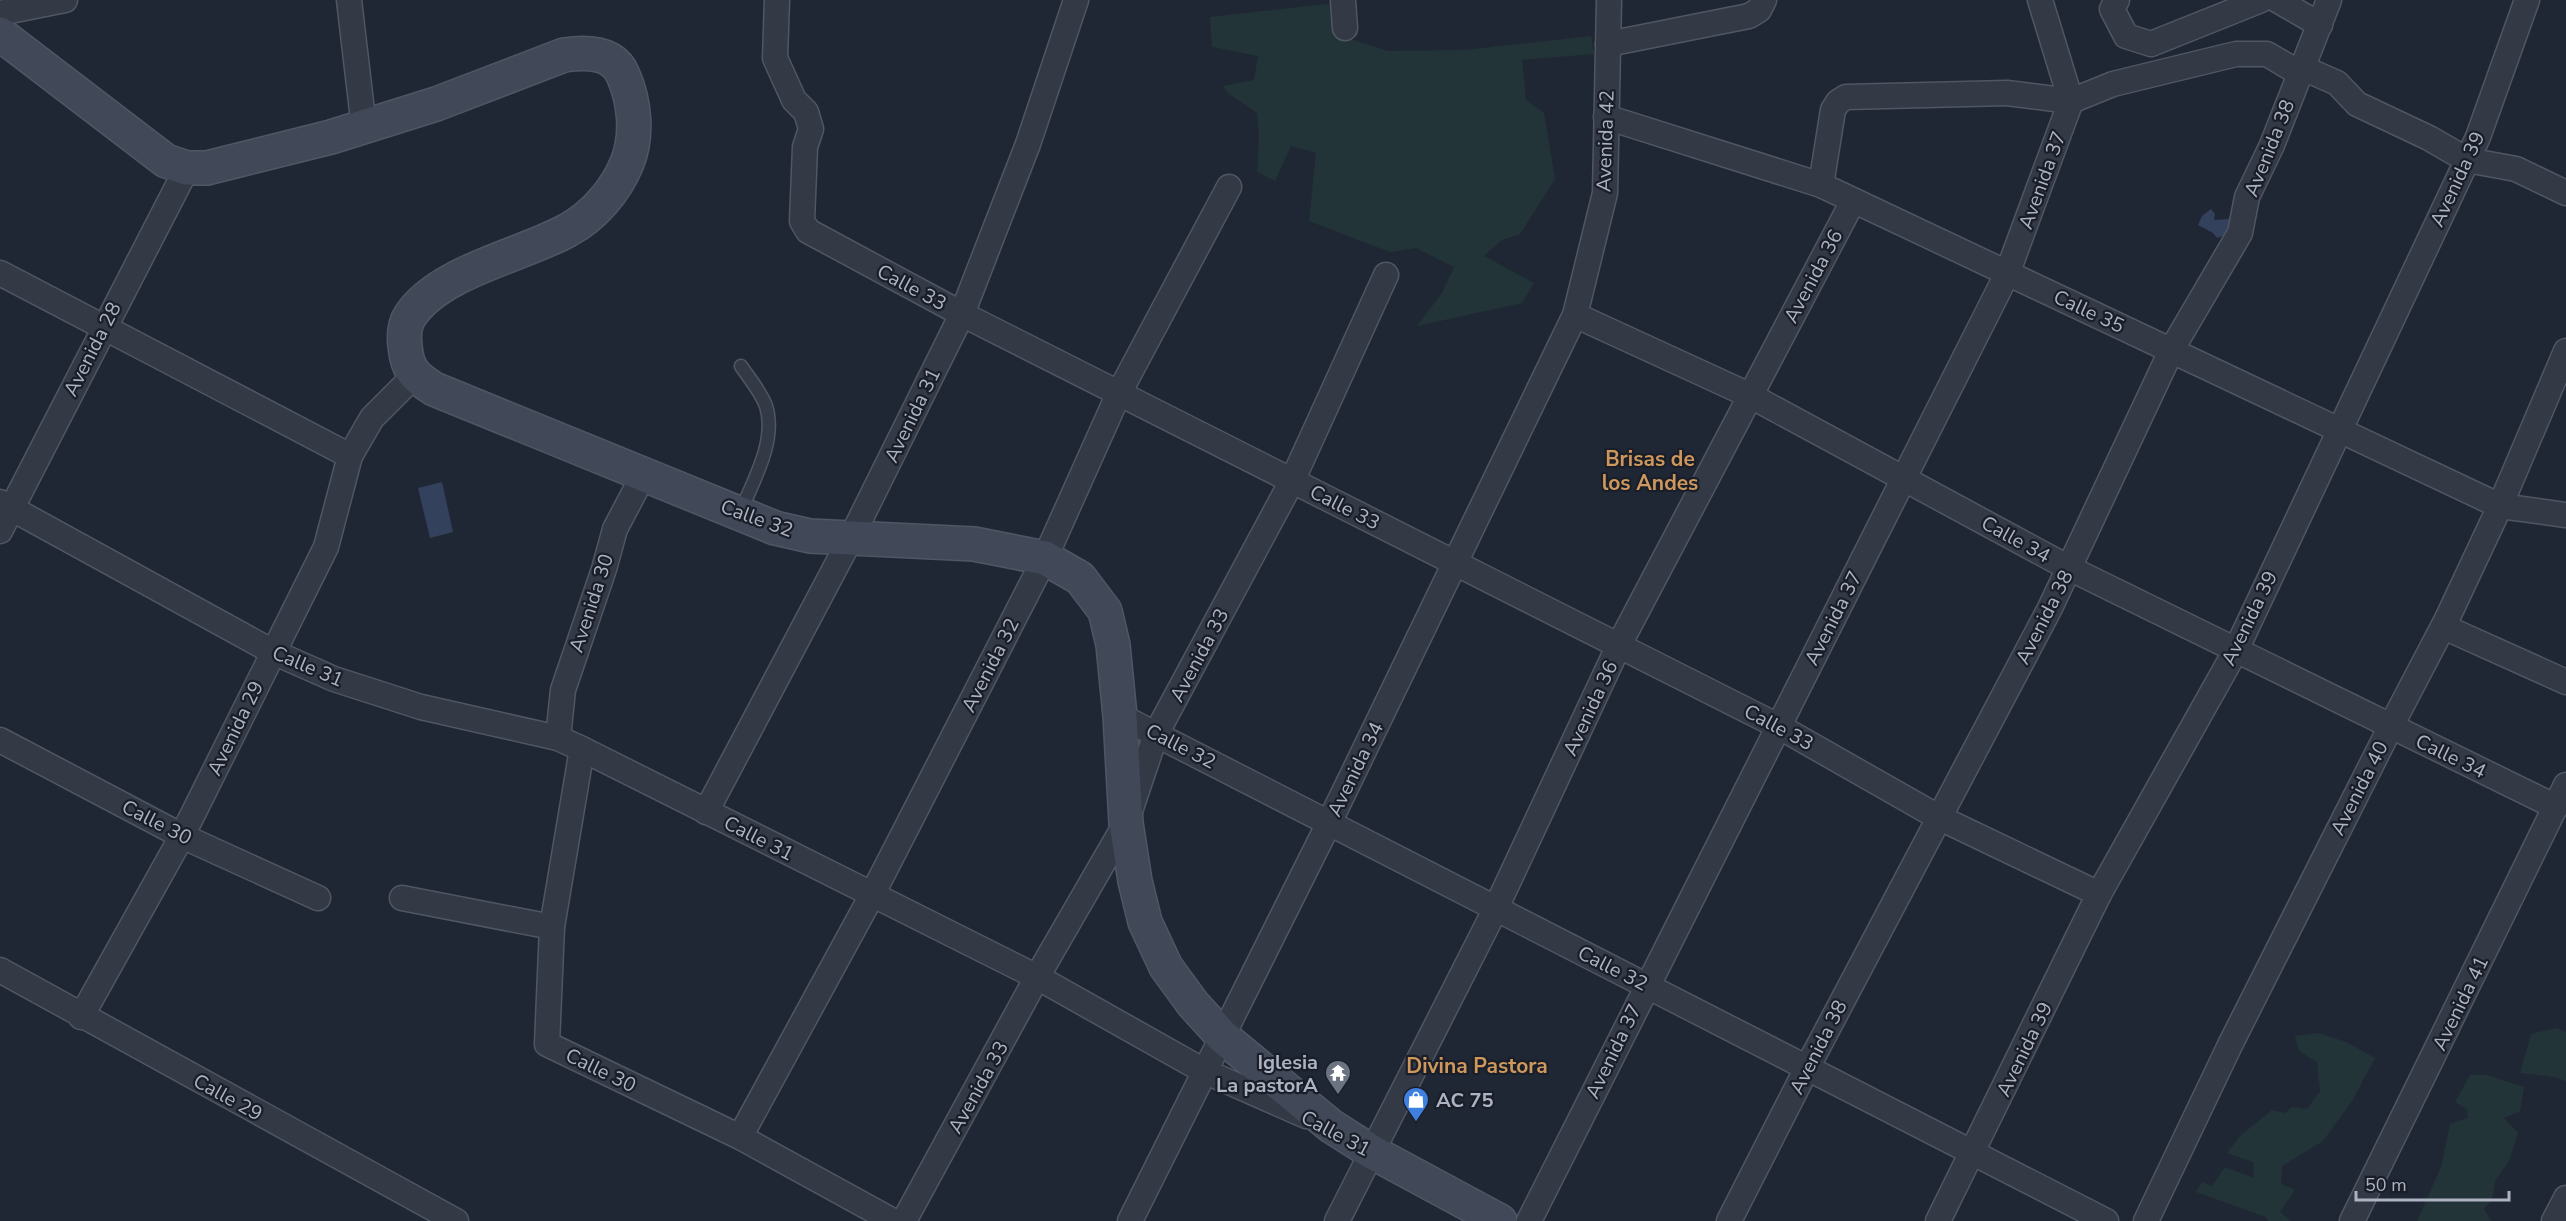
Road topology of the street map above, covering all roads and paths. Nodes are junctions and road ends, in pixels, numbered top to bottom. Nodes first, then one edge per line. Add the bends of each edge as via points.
1 (65, 0) edge
2 (349, 0) edge
3 (777, 0) edge
4 (1076, 0) edge
5 (1344, 0) edge
6 (1609, 0) edge
7 (1764, 0) edge
8 (2040, 0) edge
9 (2117, 0) edge
10 (2261, 0) edge
11 (2277, 0) edge
12 (2330, 0) edge
13 (2527, 0) edge
14 (0, 13) edge
15 (2320, 25) junction
16 (1345, 28) dead end
17 (0, 34) edge
18 (1608, 44) junction
19 (2299, 73) junction
20 (2071, 101) junction
21 (1606, 117) junction
22 (364, 128) junction
23 (2467, 160) junction
24 (187, 168) junction
25 (1821, 185) junction
26 (1229, 188) dead end
27 (2566, 193) edge
28 (1853, 201) junction
29 (0, 273) edge
30 (2007, 274) junction
31 (1386, 275) dead end
32 (962, 314) junction
33 (1575, 315) junction
34 (103, 327) junction
35 (2172, 349) junction
36 (2566, 351) edge
37 (741, 366) dead end
38 (414, 376) junction
39 (1119, 393) junction
40 (1749, 395) junction
41 (2338, 429) junction
42 (350, 456) junction
43 (644, 474) junction
44 (1904, 478) junction
45 (1293, 479) junction
46 (6, 506) edge
47 (2500, 506) junction
48 (740, 514) junction
49 (2566, 515) edge
50 (0, 531) edge
51 (852, 536) junction
52 (1045, 558) junction
53 (1454, 562) junction
54 (2069, 568) junction
55 (2444, 627) junction
56 (1619, 645) junction
57 (2236, 650) junction
58 (273, 652) junction
59 (2566, 682) edge
60 (1120, 716) junction
61 (1778, 726) junction
62 (2391, 726) junction
63 (1156, 734) junction
64 (558, 738) junction
65 (0, 740) edge
66 (582, 748) junction
67 (2566, 785) edge
68 (2556, 807) junction
69 (706, 812) junction
70 (1938, 816) junction
71 (1329, 823) junction
72 (1126, 824) junction
73 (182, 836) junction
74 (2099, 894) junction
75 (872, 895) junction
76 (318, 898) dead end
77 (402, 898) dead end
78 (1496, 908) junction
79 (552, 927) junction
80 (0, 970) edge
81 (1037, 977) junction
82 (1646, 985) junction
83 (81, 1017) junction
84 (1223, 1037) junction
85 (1807, 1068) junction
86 (1204, 1071) junction
87 (1330, 1126) junction
88 (740, 1137) junction
89 (1372, 1152) junction
90 (1972, 1153) junction
91 (2566, 1198) edge
92 (456, 1221) edge
93 (892, 1221) edge
94 (904, 1221) edge
95 (1130, 1221) edge
96 (1337, 1221) edge
97 (1500, 1221) edge
98 (1529, 1221) edge
99 (1729, 1221) edge
100 (1938, 1221) edge
101 (2106, 1221) edge
102 (2145, 1221) edge
103 (2352, 1221) edge
104 (2554, 1221) edge

1 - 14 street
2 - 22 street
3 - 32 street, Calle 33 via 775,58 794,100 806,112 811,129 805,147 802,221 808,231
4 - 32 street, Avenida 31 via 1028,144
5 - 16 street
6 - 18 street, Avenida 42
7 - 18 street via 1759,10 1749,16
8 - 20 street
9 - 10 street via 2112,9 2126,36 2151,44
11 - 15 street
12 - 15 street, Avenida 38
13 - 23 street, Avenida 39
15 - 19 street, Avenida 38
17 - 24 main road via 160,156
18 - 21 street, Avenida 42
19 - 20 street via 2267,54 2236,54 2113,84
19 - 23 street via 2312,72 2337,83 2357,104
19 - 35 street, Avenida 38 via 2247,197 2240,233
20 - 25 street via 2007,93 1846,97 1833,110
20 - 30 street, Avenida 37
21 - 25 street, Calle 35
21 - 33 street, Avenida 42 via 1605,193
22 - 24 main road via 207,168
22 - 38 main road via 543,62 584,52 613,61 626,80 635,135 610,195 569,230 451,282 428,297 410,316 404,335 406,357
23 - 27 street via 2516,169
23 - 41 street, Avenida 39
24 - 34 street, Avenida 28
25 - 28 street, Calle 35
26 - 39 street, Avenida 32
28 - 30 street, Calle 35
28 - 40 street, Avenida 36
29 - 34 street
30 - 35 street, Calle 35
30 - 44 street, Avenida 37
31 - 45 street, Avenida 33
32 - 39 street, Calle 33
32 - 51 street, Avenida 31
33 - 40 street, Calle 34
33 - 53 street, Avenida 34
34 - 42 street
34 - 46 street, Avenida 28
35 - 41 street, Calle 35
35 - 54 street, Avenida 38
36 - 47 street, Avenida 40
37 - 48 lane via 765,404 770,428
38 - 42 street, Avenida 29 via 372,418
38 - 43 main road, Calle 32 via 434,389
39 - 45 street, Calle 33
39 - 52 street, Avenida 32
40 - 44 street, Calle 34
40 - 56 street, Avenida 36
41 - 47 street, Calle 35
41 - 57 street, Avenida 39
42 - 58 street, Avenida 29 via 326,547
43 - 48 main road, Calle 32
43 - 64 street, Avenida 30 via 615,529 563,690
44 - 54 street, Calle 34
44 - 61 street, Avenida 37
45 - 53 street, Calle 33
45 - 63 street, Avenida 33
46 - 50 street, Avenida 28
46 - 58 street, Calle 31
47 - 49 street, Calle 35
47 - 55 street, Avenida 40
48 - 51 main road, Calle 32 via 810,536
51 - 52 main road, Calle 32 via 974,544
51 - 69 street, Avenida 31
52 - 60 main road, Calle 32 via 1080,578 1106,611
52 - 75 street, Avenida 32
53 - 56 street, Calle 33
53 - 71 street, Avenida 34
54 - 57 street, Calle 34
54 - 70 street, Avenida 38
55 - 59 street
55 - 62 street, Avenida 40
56 - 61 street, Calle 33
56 - 78 street, Avenida 36
57 - 62 street, Calle 34
57 - 74 street, Avenida 39
58 - 64 street, Calle 31 via 334,679 421,707
58 - 73 street, Avenida 29
60 - 63 street, Calle 32
60 - 72 main road, Calle 32
61 - 70 street, Calle 33
61 - 82 street, Avenida 37
62 - 68 street, Calle 34
62 - 102 street, Avenida 40
63 - 71 street, Calle 32
63 - 72 street, Avenida 33
64 - 66 street, Calle 31
65 - 73 street, Calle 30
66 - 69 street, Calle 31
66 - 79 street
67 - 68 street, Avenida 41
68 - 103 street, Avenida 41
69 - 75 street, Calle 31
70 - 74 street, Calle 33
70 - 85 street, Avenida 38
71 - 78 street, Calle 32
71 - 84 street, Avenida 34
72 - 81 street, Avenida 33
72 - 84 main road, Calle 32 via 1145,922 1166,967
73 - 76 street, Calle 30
73 - 83 street, Avenida 29
74 - 90 street, Avenida 39
75 - 81 street, Calle 31
75 - 88 street, Avenida 32
77 - 79 street
78 - 82 street, Calle 32
78 - 89 street, Avenida 36
79 - 88 street, Calle 30 via 547,1044
80 - 83 street, Calle 29
81 - 86 street, Calle 31
81 - 94 street, Avenida 33
82 - 85 street, Calle 32
82 - 98 street, Avenida 37
83 - 92 street, Calle 29
84 - 86 street, Avenida 34
84 - 87 main road, Calle 32
85 - 90 street, Calle 32
85 - 99 street, Avenida 38
86 - 87 street, Calle 31
86 - 95 street, Avenida 34
87 - 89 main road, Calle 31
88 - 93 street, Calle 30
89 - 96 street, Avenida 36
89 - 97 main road, Calle 31
90 - 100 street, Avenida 39
90 - 101 street, Calle 32
91 - 104 street

